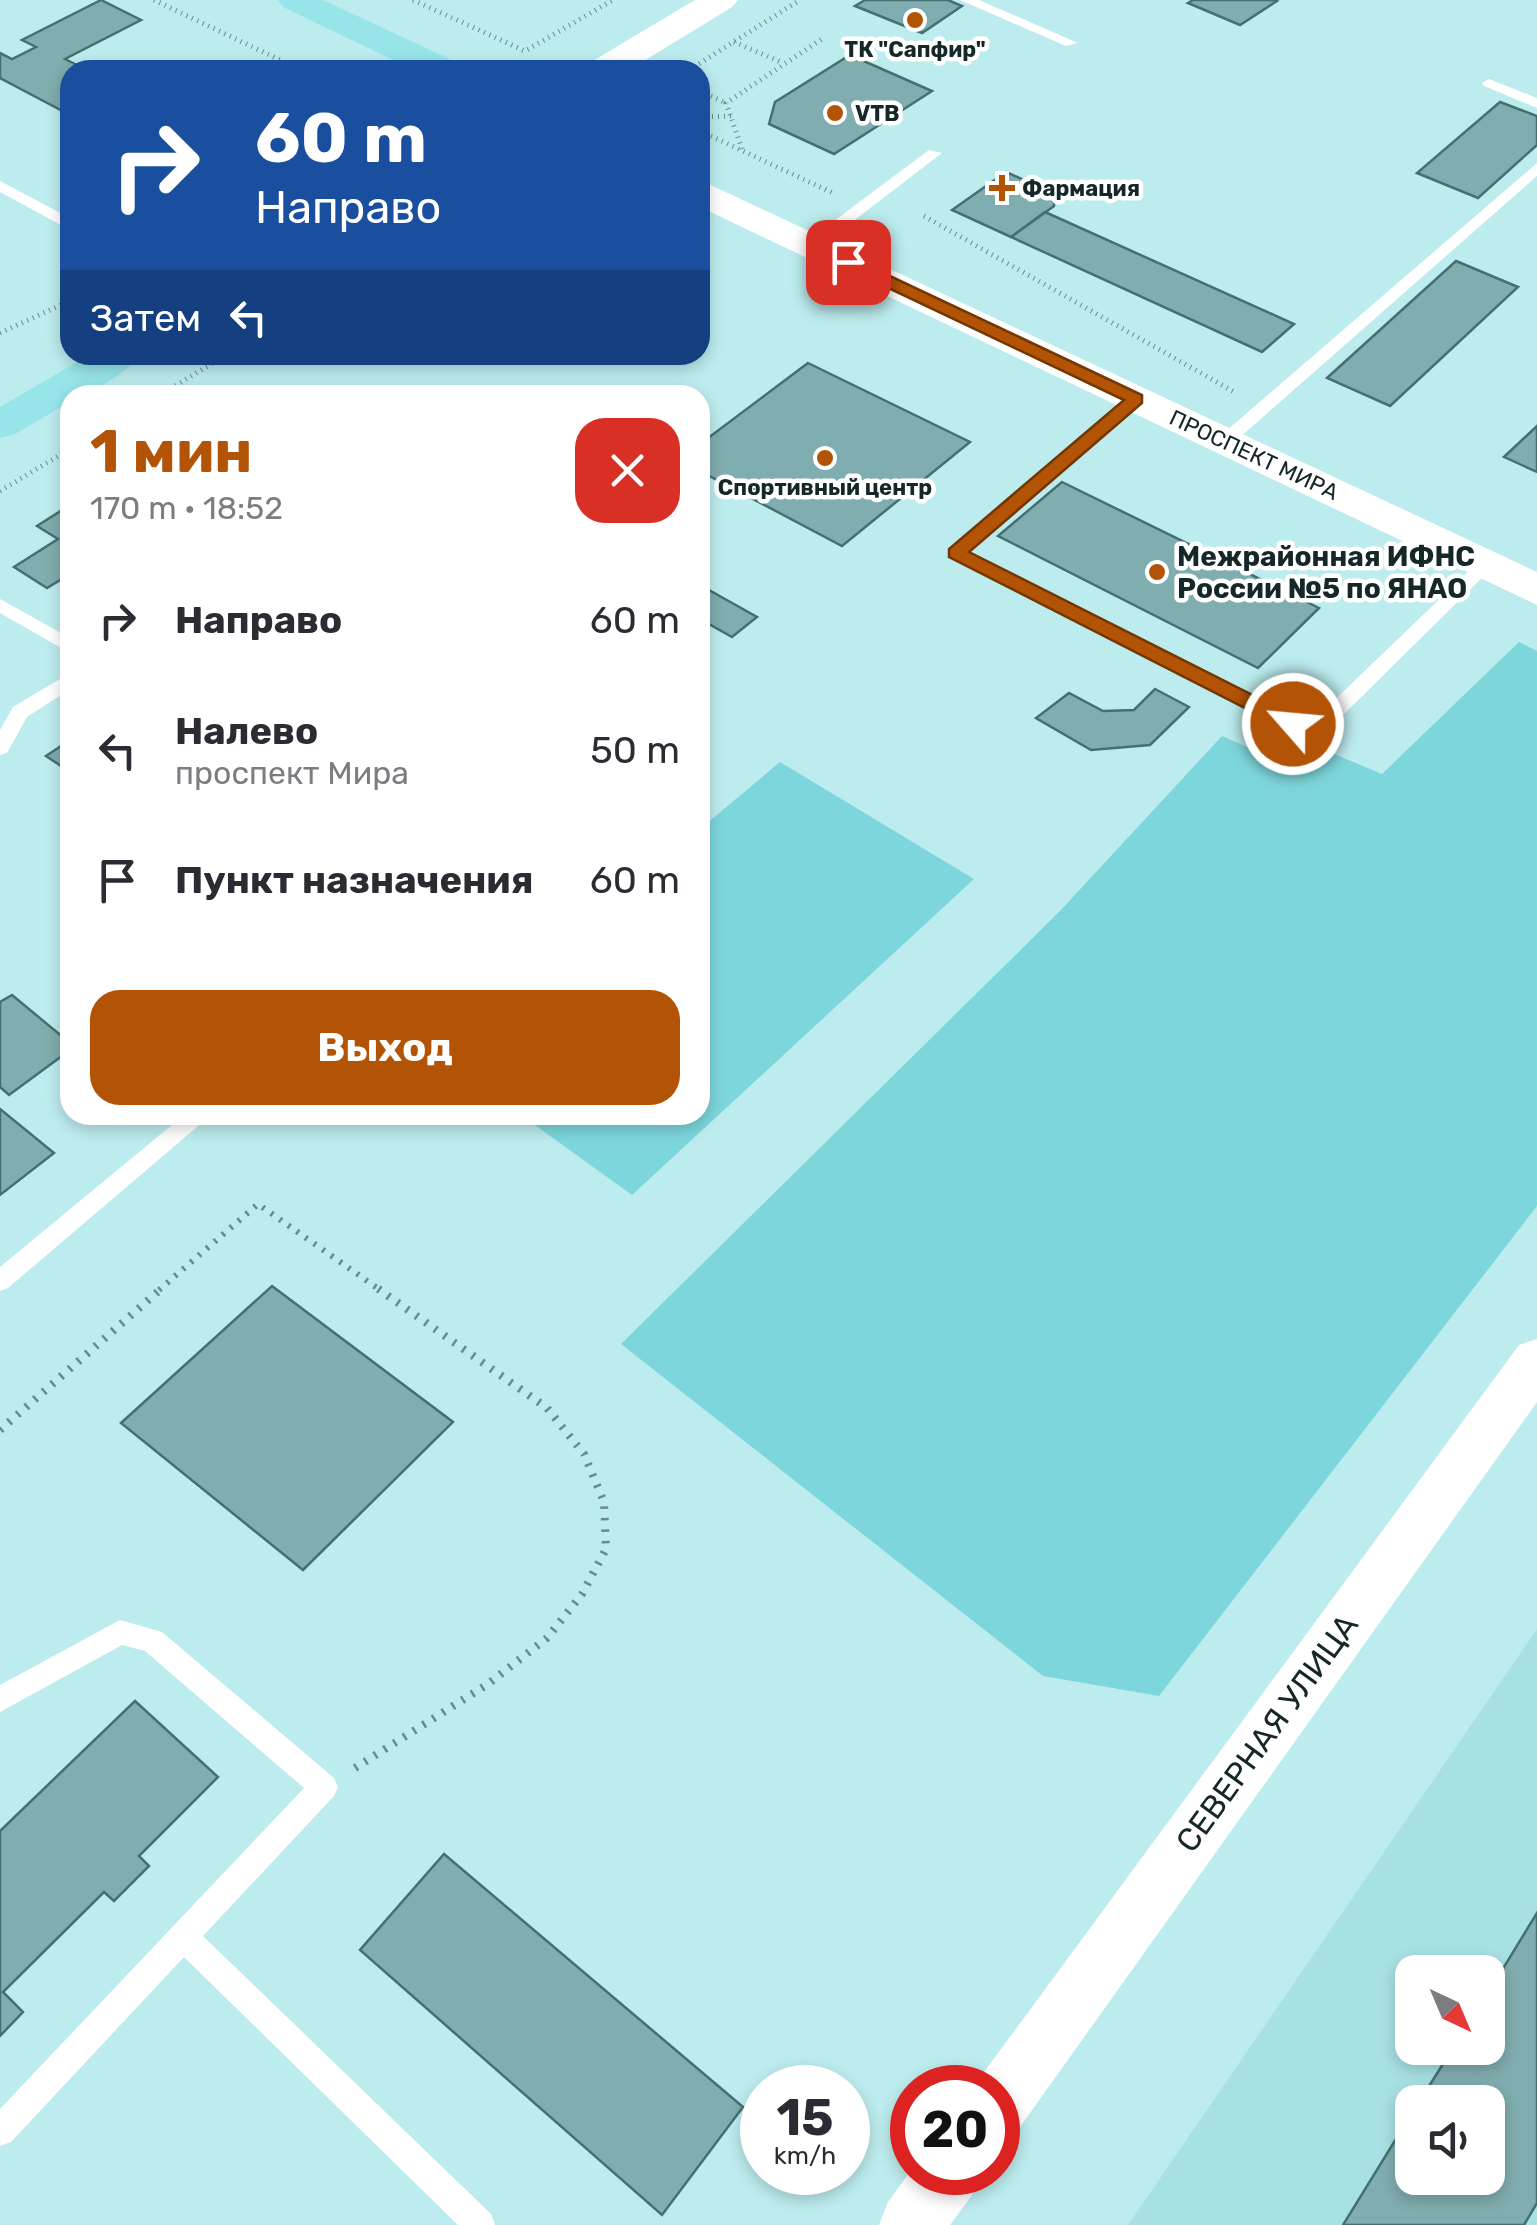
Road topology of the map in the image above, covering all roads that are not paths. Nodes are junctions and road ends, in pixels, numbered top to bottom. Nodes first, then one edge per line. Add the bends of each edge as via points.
1 (294, 0) edge
2 (720, 0) edge
3 (967, 0) edge
4 (1071, 43) dead end
5 (422, 60) edge
6 (621, 60) edge
7 (1490, 83) dead end
8 (1537, 102) edge
9 (934, 153) dead end
10 (1537, 168) edge
11 (0, 186) edge
12 (710, 197) edge
13 (60, 219) edge
14 (812, 245) junction
15 (108, 365) edge
16 (87, 385) edge
17 (60, 399) edge
18 (1136, 399) junction
19 (0, 425) edge
20 (1225, 442) junction
21 (1486, 566) junction
22 (1536, 588) edge
23 (0, 605) edge
24 (60, 641) edge
25 (60, 686) edge
26 (0, 748) edge
27 (188, 1125) edge
28 (0, 1280) edge
29 (1537, 1361) edge
30 (0, 1699) edge
31 (184, 1937) junction
32 (1020, 2075) edge
33 (0, 2131) edge
34 (480, 2225) edge

1 - 5 main road
2 - 6 street
3 - 4 lane
7 - 8 lane
9 - 14 lane
10 - 20 lane
11 - 13 lane
12 - 14 street, ПРОСПЕКТ МИРА
14 - 18 street, ПРОСПЕКТ МИРА
15 - 16 main road
17 - 19 main road
18 - 20 street, ПРОСПЕКТ МИРА
18 - 21 lane via 956,553 1293,724 1328,719
20 - 21 street, ПРОСПЕКТ МИРА
21 - 22 street, ПРОСПЕКТ МИРА
23 - 24 lane
25 - 26 lane via 20,712
27 - 28 lane
29 - 32 street, СЕВЕРНАЯ УЛИЦА
30 - 31 lane via 120,1632 154,1641 324,1788
31 - 33 lane
31 - 34 lane

